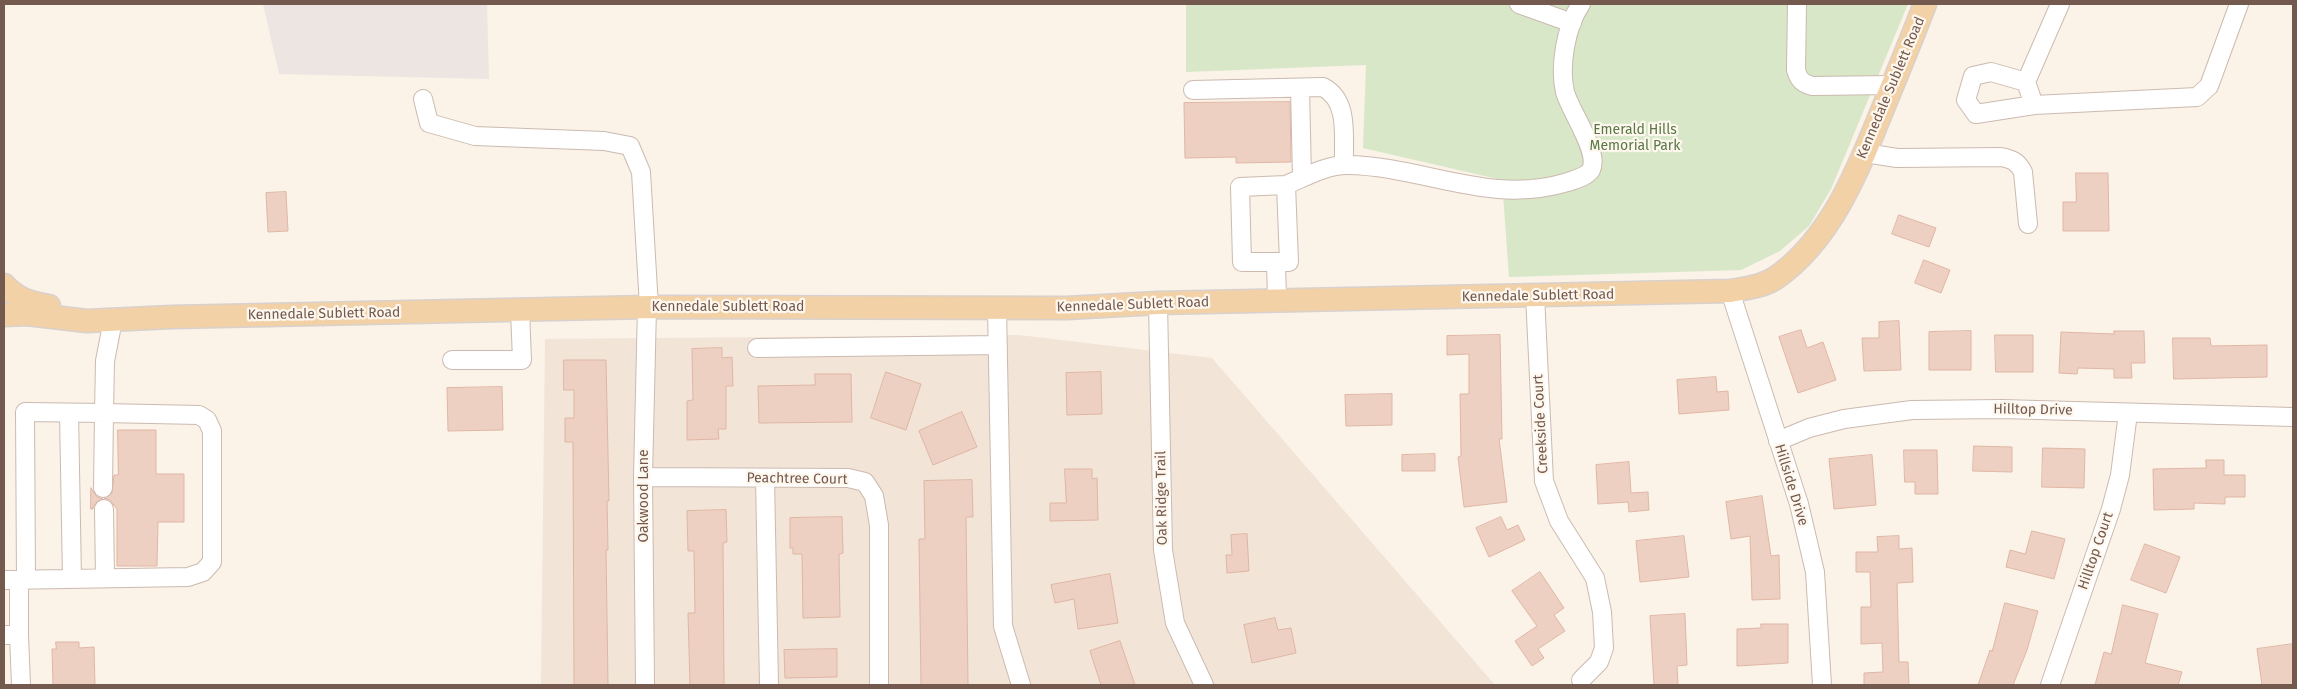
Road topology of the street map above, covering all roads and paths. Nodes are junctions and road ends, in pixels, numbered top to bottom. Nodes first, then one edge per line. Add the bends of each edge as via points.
1 (1519, 4) edge
2 (1581, 4) edge
3 (1797, 4) edge
4 (1925, 4) edge
5 (2060, 4) edge
6 (2239, 4) edge
7 (1572, 23) junction
8 (2026, 82) junction
9 (1893, 85) junction
10 (1300, 88) junction
11 (1193, 90) dead end
12 (423, 99) dead end
13 (2034, 105) junction
14 (1865, 153) junction
15 (1344, 165) junction
16 (1294, 182) junction
17 (2028, 224) dead end
18 (1276, 262) junction
19 (4, 285) edge
20 (1730, 291) junction
21 (1535, 295) junction
22 (1277, 301) junction
23 (1158, 303) junction
24 (648, 307) junction
25 (997, 307) junction
26 (520, 310) junction
27 (4, 315) edge
28 (172, 317) junction
29 (113, 320) junction
30 (998, 345) junction
31 (757, 348) dead end
32 (452, 360) dead end
33 (69, 413) junction
34 (104, 413) junction
35 (2128, 413) junction
36 (2293, 417) edge
37 (1778, 441) junction
38 (643, 477) junction
39 (765, 478) junction
40 (103, 488) dead end
41 (104, 509) dead end
42 (105, 578) junction
43 (72, 579) junction
44 (16, 580) edge
45 (12, 635) edge
46 (1581, 680) dead end
47 (21, 685) edge
48 (645, 685) edge
49 (769, 685) edge
50 (878, 685) edge
51 (1021, 685) edge
52 (1204, 685) edge
53 (1822, 685) edge
54 (2050, 685) edge

1 - 7 street
2 - 7 street
3 - 9 street via 1796,70 1799,79 1812,86
4 - 9 main road, Kennedale Sublett Road
5 - 8 street
6 - 13 street via 2209,86 2197,97
7 - 15 street via 1564,71 1565,90 1593,156 1591,169 1582,177 1528,190 1488,190 1377,166
8 - 13 street
8 - 13 street via 1991,72 1974,76 1966,100 1976,114
9 - 14 main road, Kennedale Sublett Road
10 - 11 street
10 - 15 street via 1323,87 1333,92 1340,102
10 - 16 street
12 - 24 street, Oakwood Lane via 429,123 475,136 604,141 630,146 641,172
14 - 17 street via 1898,158 2001,157 2013,160 2023,172
14 - 20 main road, Kennedale Sublett Road via 1826,228 1803,255 1776,278 1759,286
15 - 16 street
16 - 18 street via 1289,262
16 - 18 street via 1240,187 1242,262
18 - 22 street
19 - 28 main road, Kennedale Sublett Road via 15,297 33,303
20 - 21 main road, Kennedale Sublett Road
20 - 37 street, Hillside Drive
21 - 22 main road, Kennedale Sublett Road
21 - 46 street, Creekside Court via 1544,481 1559,521 1595,578 1602,612 1604,648 1600,662
22 - 23 main road, Kennedale Sublett Road
23 - 25 main road, Kennedale Sublett Road via 1067,308
23 - 52 street, Oak Ridge Trail via 1163,550 1175,624
24 - 25 main road, Kennedale Sublett Road
24 - 26 main road, Kennedale Sublett Road
24 - 38 street, Oakwood Lane
25 - 30 street
26 - 28 main road, Kennedale Sublett Road
26 - 32 street via 522,360
27 - 29 main road, Kennedale Sublett Road
28 - 29 main road, Kennedale Sublett Road
29 - 34 street via 105,361
30 - 31 street
30 - 51 street via 1003,626
33 - 34 street
33 - 43 street
33 - 44 street via 25,412
34 - 40 street
34 - 42 street via 199,415 207,420 212,431 212,562 203,572 188,577
35 - 36 street, Hilltop Drive
35 - 37 street, Hilltop Drive via 1912,410 1844,419 1809,428
35 - 54 street, Hilltop Court via 2120,475 2111,508
37 - 53 street, Hillside Drive via 1799,504 1815,572
38 - 39 street, Peachtree Court
38 - 48 street, Oakwood Lane
39 - 49 street
39 - 50 street, Peachtree Court via 848,478 865,482 874,496 879,525
41 - 42 street
42 - 43 street
43 - 44 street
44 - 45 street
45 - 47 street

